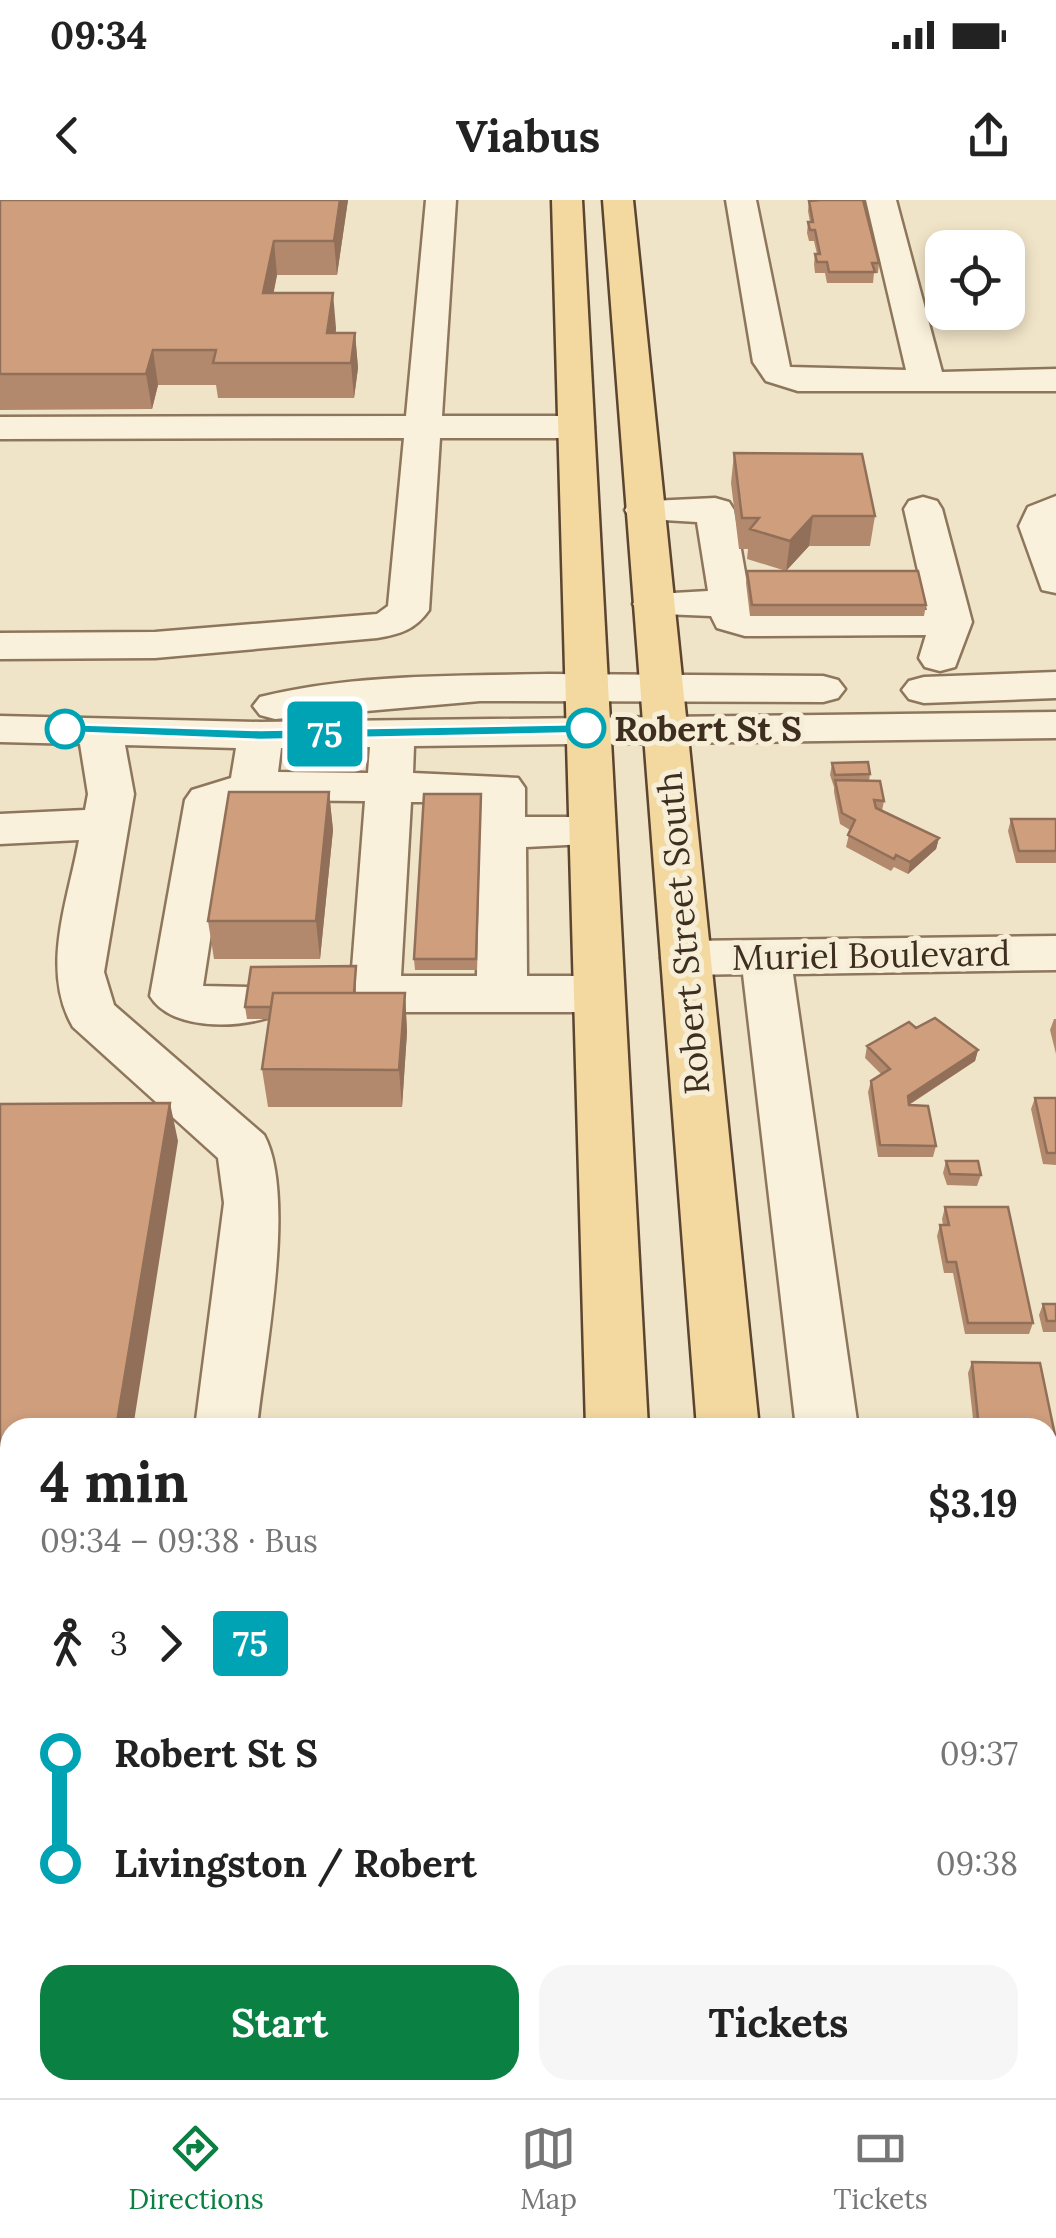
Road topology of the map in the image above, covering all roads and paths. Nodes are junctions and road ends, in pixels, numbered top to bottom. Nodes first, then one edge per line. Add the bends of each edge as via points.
1 (442, 200) edge
2 (568, 200) edge
3 (618, 200) edge
4 (741, 200) edge
5 (880, 200) edge
6 (1056, 380) edge
7 (927, 381) junction
8 (420, 427) junction
9 (576, 427) junction
10 (0, 428) edge
11 (923, 509) dead end
12 (644, 510) junction
13 (1047, 517) edge
14 (1056, 581) edge
15 (730, 603) junction
16 (653, 604) junction
17 (950, 622) junction
18 (0, 646) edge
19 (1056, 685) edge
20 (949, 690) junction
21 (73, 696) junction
22 (585, 708) junction
23 (663, 708) junction
24 (1056, 726) edge
25 (0, 729) edge
26 (393, 733) junction
27 (260, 735) junction
28 (253, 786) junction
29 (106, 824) junction
30 (0, 829) edge
31 (590, 832) junction
32 (400, 875) junction
33 (490, 886) junction
34 (1056, 952) edge
35 (766, 957) junction
36 (686, 958) junction
37 (502, 994) junction
38 (598, 994) junction
39 (249, 1005) edge
40 (227, 1418) edge
41 (618, 1418) edge
42 (727, 1418) edge
43 (827, 1418) edge

1 - 8 street
2 - 9 main road
3 - 12 main road, Robert Street South
4 - 7 street via 770,362 778,374 798,380
5 - 7 street
6 - 7 street
8 - 9 street
8 - 10 street
8 - 21 street via 408,610 402,617 362,627 155,645
9 - 22 main road
11 - 17 street
12 - 15 street via 715,510
12 - 16 main road, Robert Street South
13 - 14 street
15 - 16 street
15 - 17 street via 732,619 745,624
16 - 23 main road, Robert Street South
17 - 20 street via 939,654
18 - 21 street
19 - 20 street
20 - 23 street
21 - 22 street via 354,694
21 - 25 street
21 - 27 street
21 - 29 street via 111,794
22 - 23 street
22 - 26 street
22 - 31 main road
23 - 24 street
23 - 36 main road, Robert Street South
26 - 27 street
26 - 32 street
27 - 28 street
28 - 32 street
28 - 39 street via 208,800 176,996 194,1004
29 - 30 street
29 - 40 street via 80,972 91,1014 245,1150 252,1203
31 - 33 street
31 - 38 main road
32 - 33 street via 502,788
32 - 37 street via 365,999
33 - 37 street
34 - 35 street, Muriel Boulevard
35 - 36 street, Muriel Boulevard
35 - 43 street
36 - 42 main road, Robert Street South
37 - 38 street
38 - 41 main road

